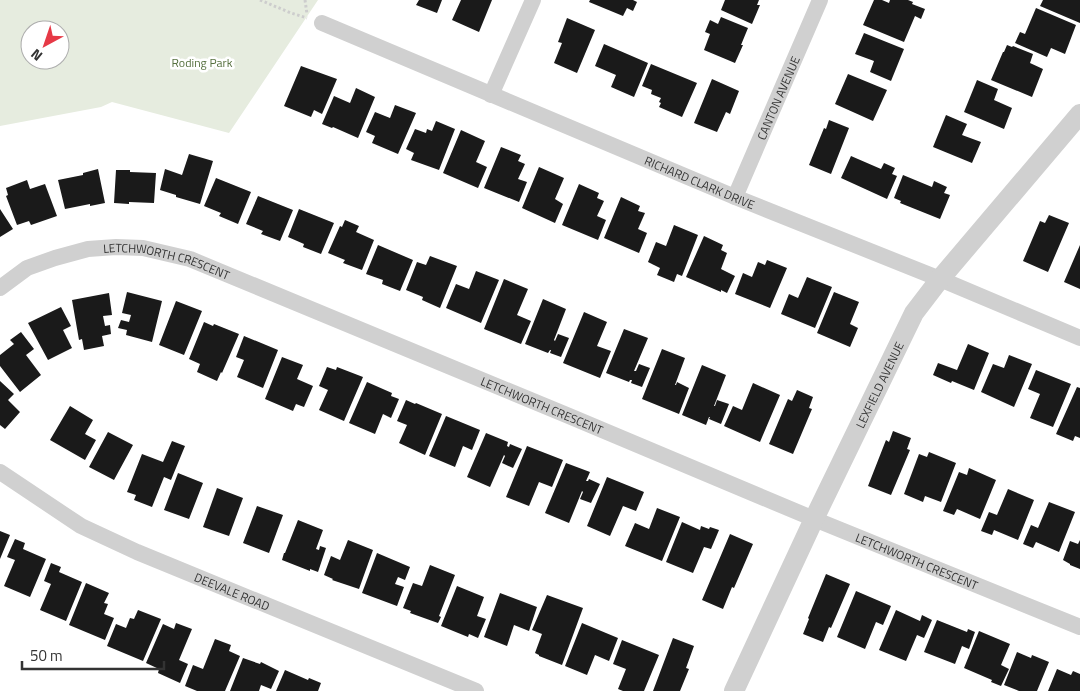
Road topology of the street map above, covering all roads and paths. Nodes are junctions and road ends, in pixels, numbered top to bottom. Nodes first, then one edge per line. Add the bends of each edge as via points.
1 (260, 0) edge
2 (533, 0) edge
3 (820, 0) edge
4 (315, 21) joint
5 (492, 95) junction
6 (1080, 114) edge
7 (735, 197) junction
8 (940, 279) junction
9 (0, 288) edge
10 (1080, 338) edge
11 (0, 472) edge
12 (814, 520) junction
13 (1080, 627) edge
14 (476, 691) edge
15 (734, 691) edge

1 - 4 path
2 - 5 street
3 - 7 street, CANTON AVENUE
4 - 5 street, RICHARD CLARK DRIVE
5 - 7 street, RICHARD CLARK DRIVE
6 - 8 street, LEXFIELD AVENUE
7 - 8 street, RICHARD CLARK DRIVE
8 - 10 street, RICHARD CLARK DRIVE
8 - 12 street, LEXFIELD AVENUE via 914,313
9 - 12 street, LETCHWORTH CRESCENT via 27,268 88,249 143,248 190,259
11 - 14 street, DEEVALE ROAD via 81,526 137,552
12 - 13 street, LETCHWORTH CRESCENT
12 - 15 street, LEXFIELD AVENUE

